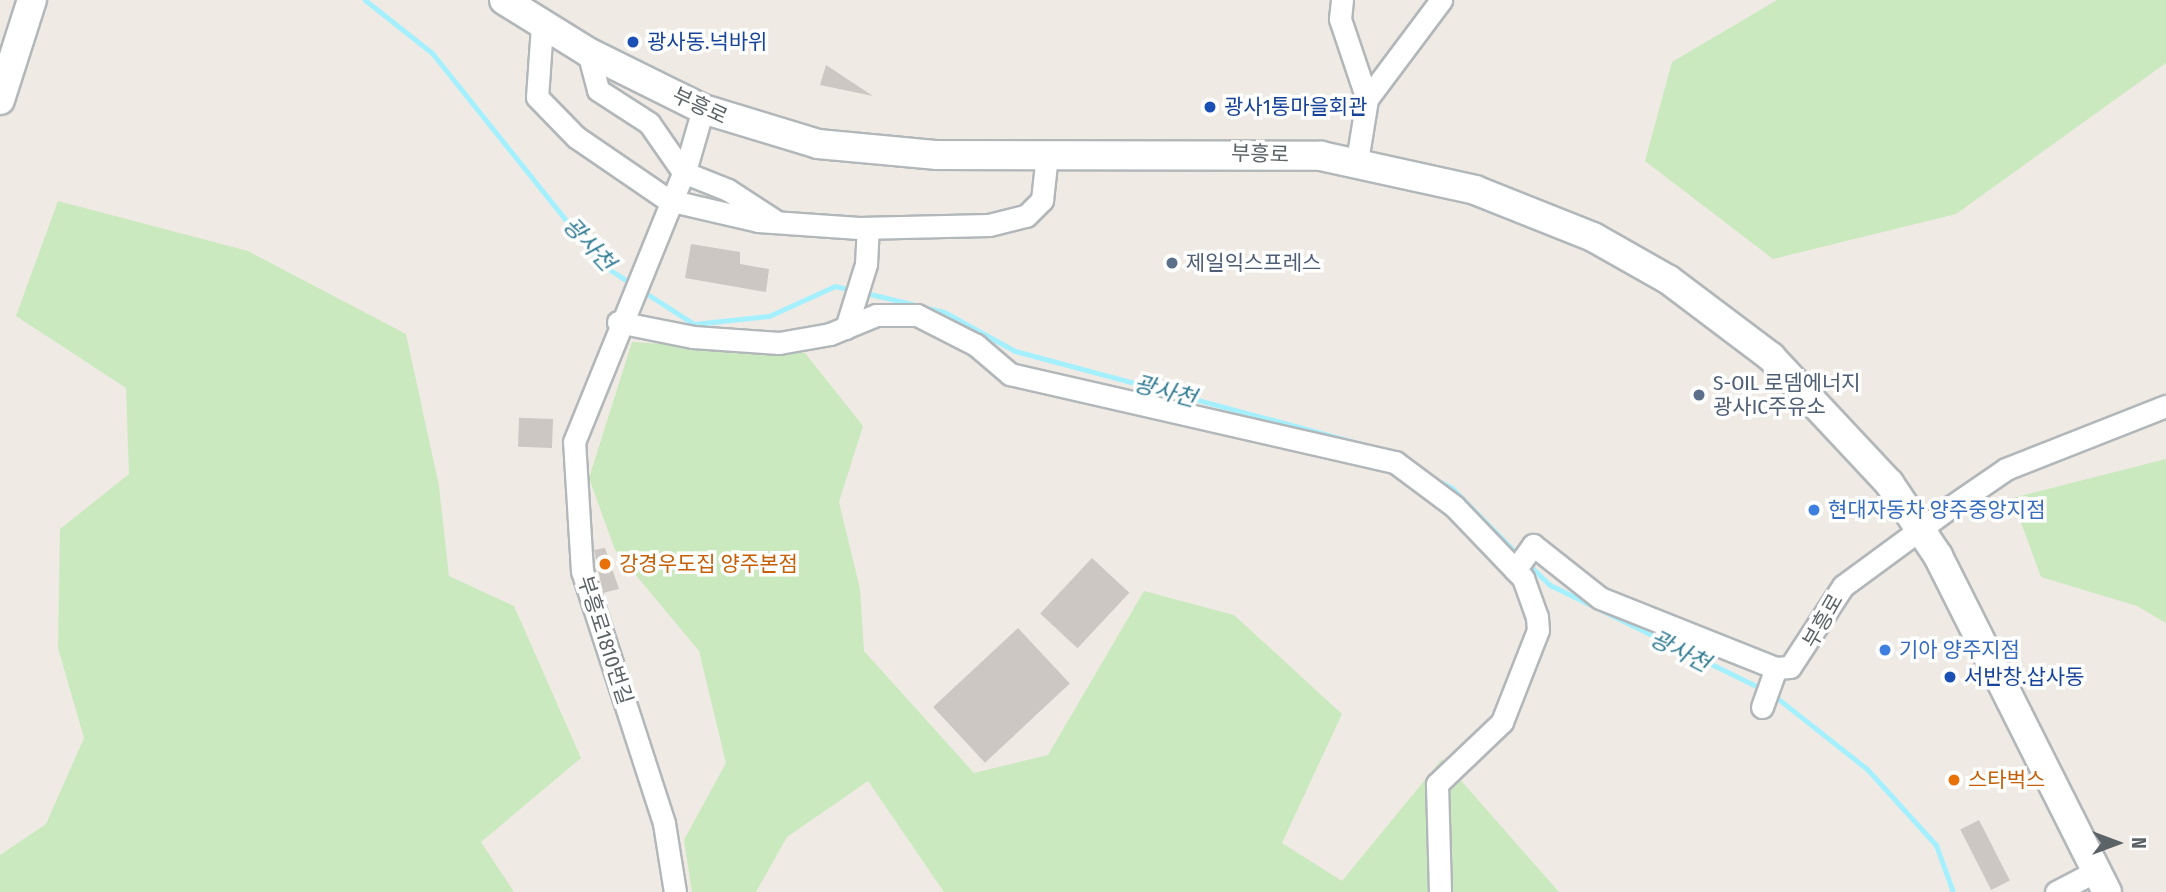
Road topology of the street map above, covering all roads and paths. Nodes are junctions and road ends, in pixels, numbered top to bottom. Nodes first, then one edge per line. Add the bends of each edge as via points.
1 (32, 0) edge
2 (504, 0) edge
3 (1342, 0) edge
4 (1441, 0) edge
5 (542, 26) junction
6 (588, 52) junction
7 (1364, 90) junction
8 (0, 100) edge
9 (703, 109) junction
10 (1047, 155) junction
11 (1357, 161) junction
12 (683, 172) junction
13 (668, 201) junction
14 (779, 223) junction
15 (868, 228) junction
16 (621, 315) junction
17 (847, 323) junction
18 (2166, 405) edge
19 (1921, 529) junction
20 (1516, 569) junction
21 (1776, 668) junction
22 (1763, 705) dead end
23 (2101, 881) edge
24 (675, 892) edge
25 (1440, 892) edge
26 (2056, 892) edge

1 - 8 main road
2 - 5 main road, 부흥로
3 - 7 street via 1345,39
4 - 7 street
5 - 6 main road, 부흥로
5 - 13 street via 537,97 576,136
6 - 9 main road, 부흥로
6 - 12 street via 598,90 649,123
7 - 11 street
9 - 10 main road, 부흥로 via 818,144 902,153
9 - 12 street
10 - 11 main road, 부흥로 via 1234,153
10 - 15 street via 1042,201 1026,216 989,225
11 - 19 main road, 부흥로 via 1521,205 1669,280 1771,357 1821,404
12 - 13 street
12 - 14 street via 728,190
13 - 14 street
13 - 16 street, 부흥로1810번길
14 - 15 street
15 - 17 street via 866,264
16 - 17 street via 693,337 779,343
16 - 24 street, 부흥로1810번길 via 574,442 582,571 664,823
17 - 20 street via 876,314 917,314 976,345 1010,374 1307,438 1395,462 1454,506
18 - 19 street via 2006,469
19 - 21 street, 부흥로 via 1843,586 1801,657
19 - 23 main road, 부흥로
20 - 21 street via 1531,547 1600,598
20 - 25 street via 1532,596 1538,630 1502,722 1437,784
21 - 22 street
23 - 26 street

